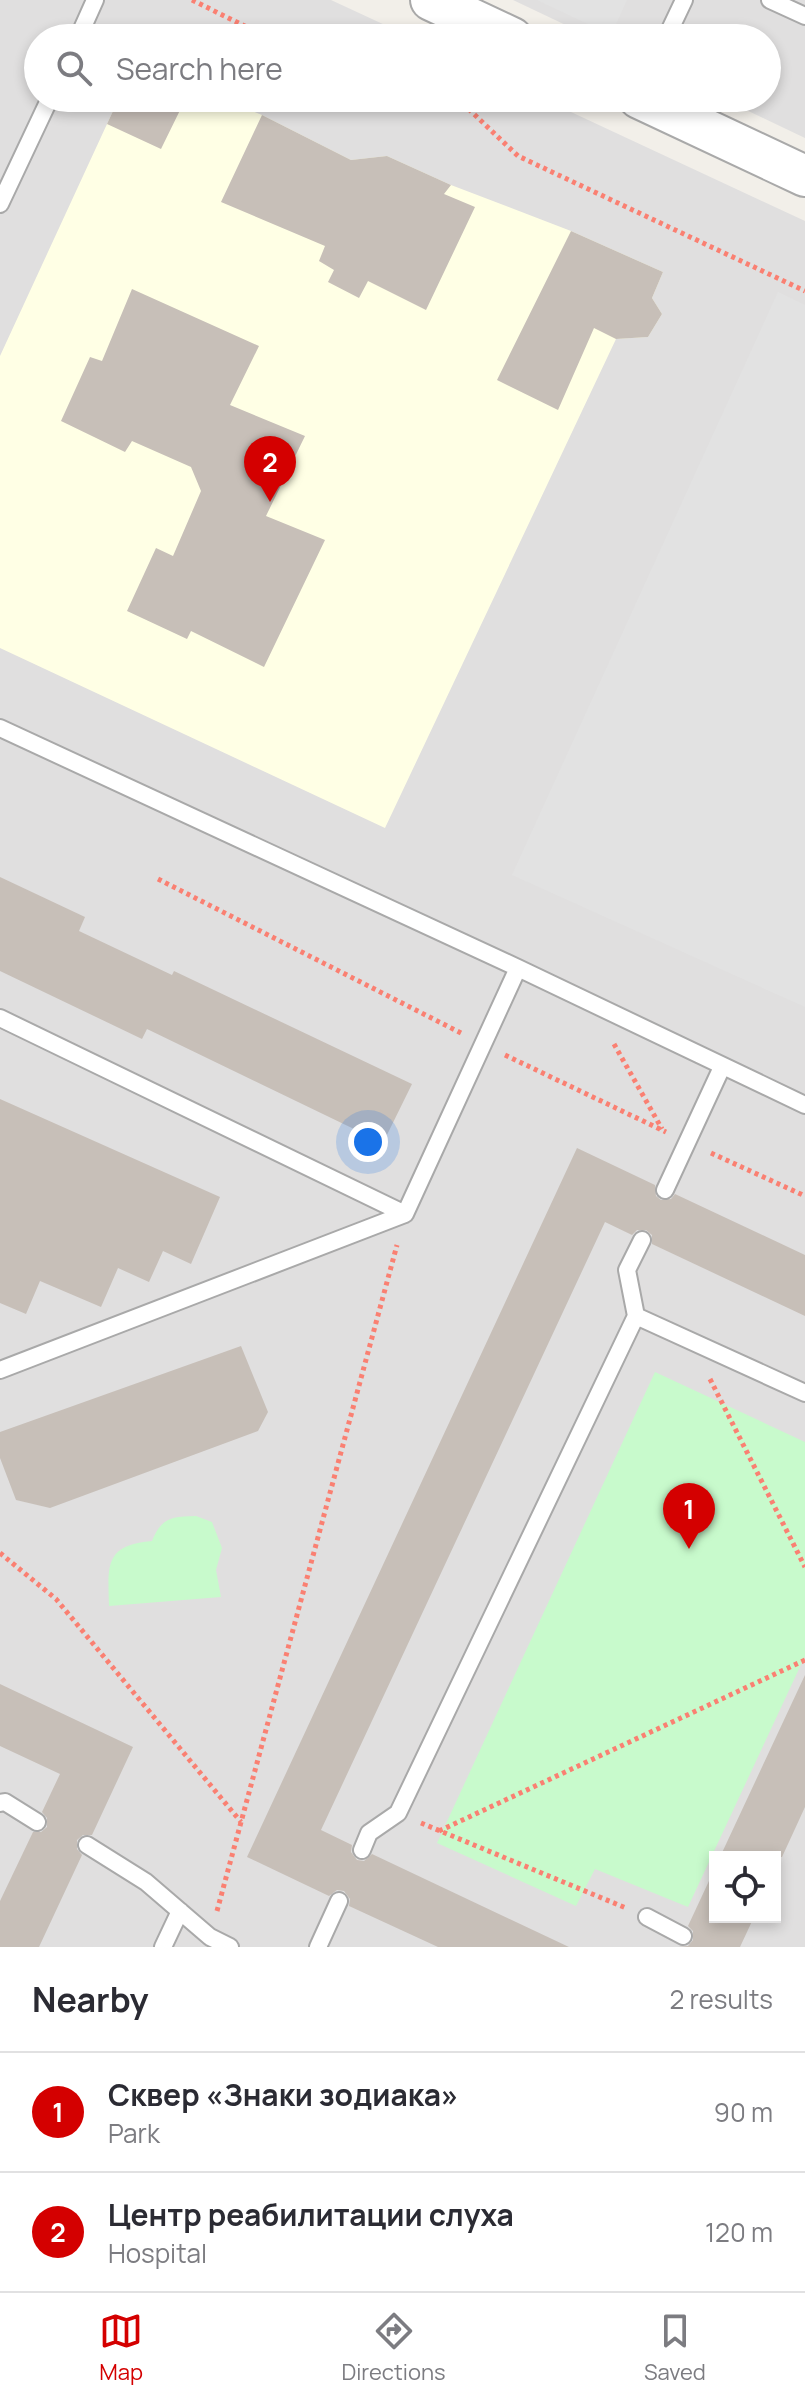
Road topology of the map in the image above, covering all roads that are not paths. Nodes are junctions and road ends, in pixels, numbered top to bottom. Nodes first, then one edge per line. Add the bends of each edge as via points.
1 (95, 0) edge
2 (431, 0) edge
3 (684, 0) edge
4 (770, 0) edge
5 (805, 16) edge
6 (84, 24) edge
7 (482, 24) edge
8 (673, 24) edge
9 (43, 112) edge
10 (669, 112) edge
11 (805, 176) edge
12 (0, 204) edge
13 (0, 728) edge
14 (518, 968) junction
15 (0, 1018) edge
16 (722, 1067) junction
17 (805, 1105) edge
18 (665, 1190) dead end
19 (405, 1214) junction
20 (642, 1240) dead end
21 (636, 1316) junction
22 (0, 1370) edge
23 (805, 1393) edge
24 (0, 1803) edge
25 (37, 1822) dead end
26 (87, 1845) dead end
27 (362, 1850) dead end
28 (339, 1901) dead end
29 (180, 1911) junction
30 (647, 1917) road end
31 (683, 1936) dead end
32 (163, 1947) edge
33 (230, 1947) edge
34 (318, 1947) edge

1 - 6 lane
2 - 7 street
3 - 8 lane
4 - 5 lane
9 - 12 lane
10 - 11 street
13 - 14 lane
14 - 16 lane
14 - 19 lane
15 - 19 lane
16 - 17 lane
16 - 18 lane
19 - 22 lane
20 - 21 lane via 627,1270
21 - 23 lane
21 - 27 lane via 398,1813 369,1833
24 - 25 lane
26 - 29 lane
28 - 34 lane
29 - 32 lane
29 - 33 lane
30 - 31 lane

